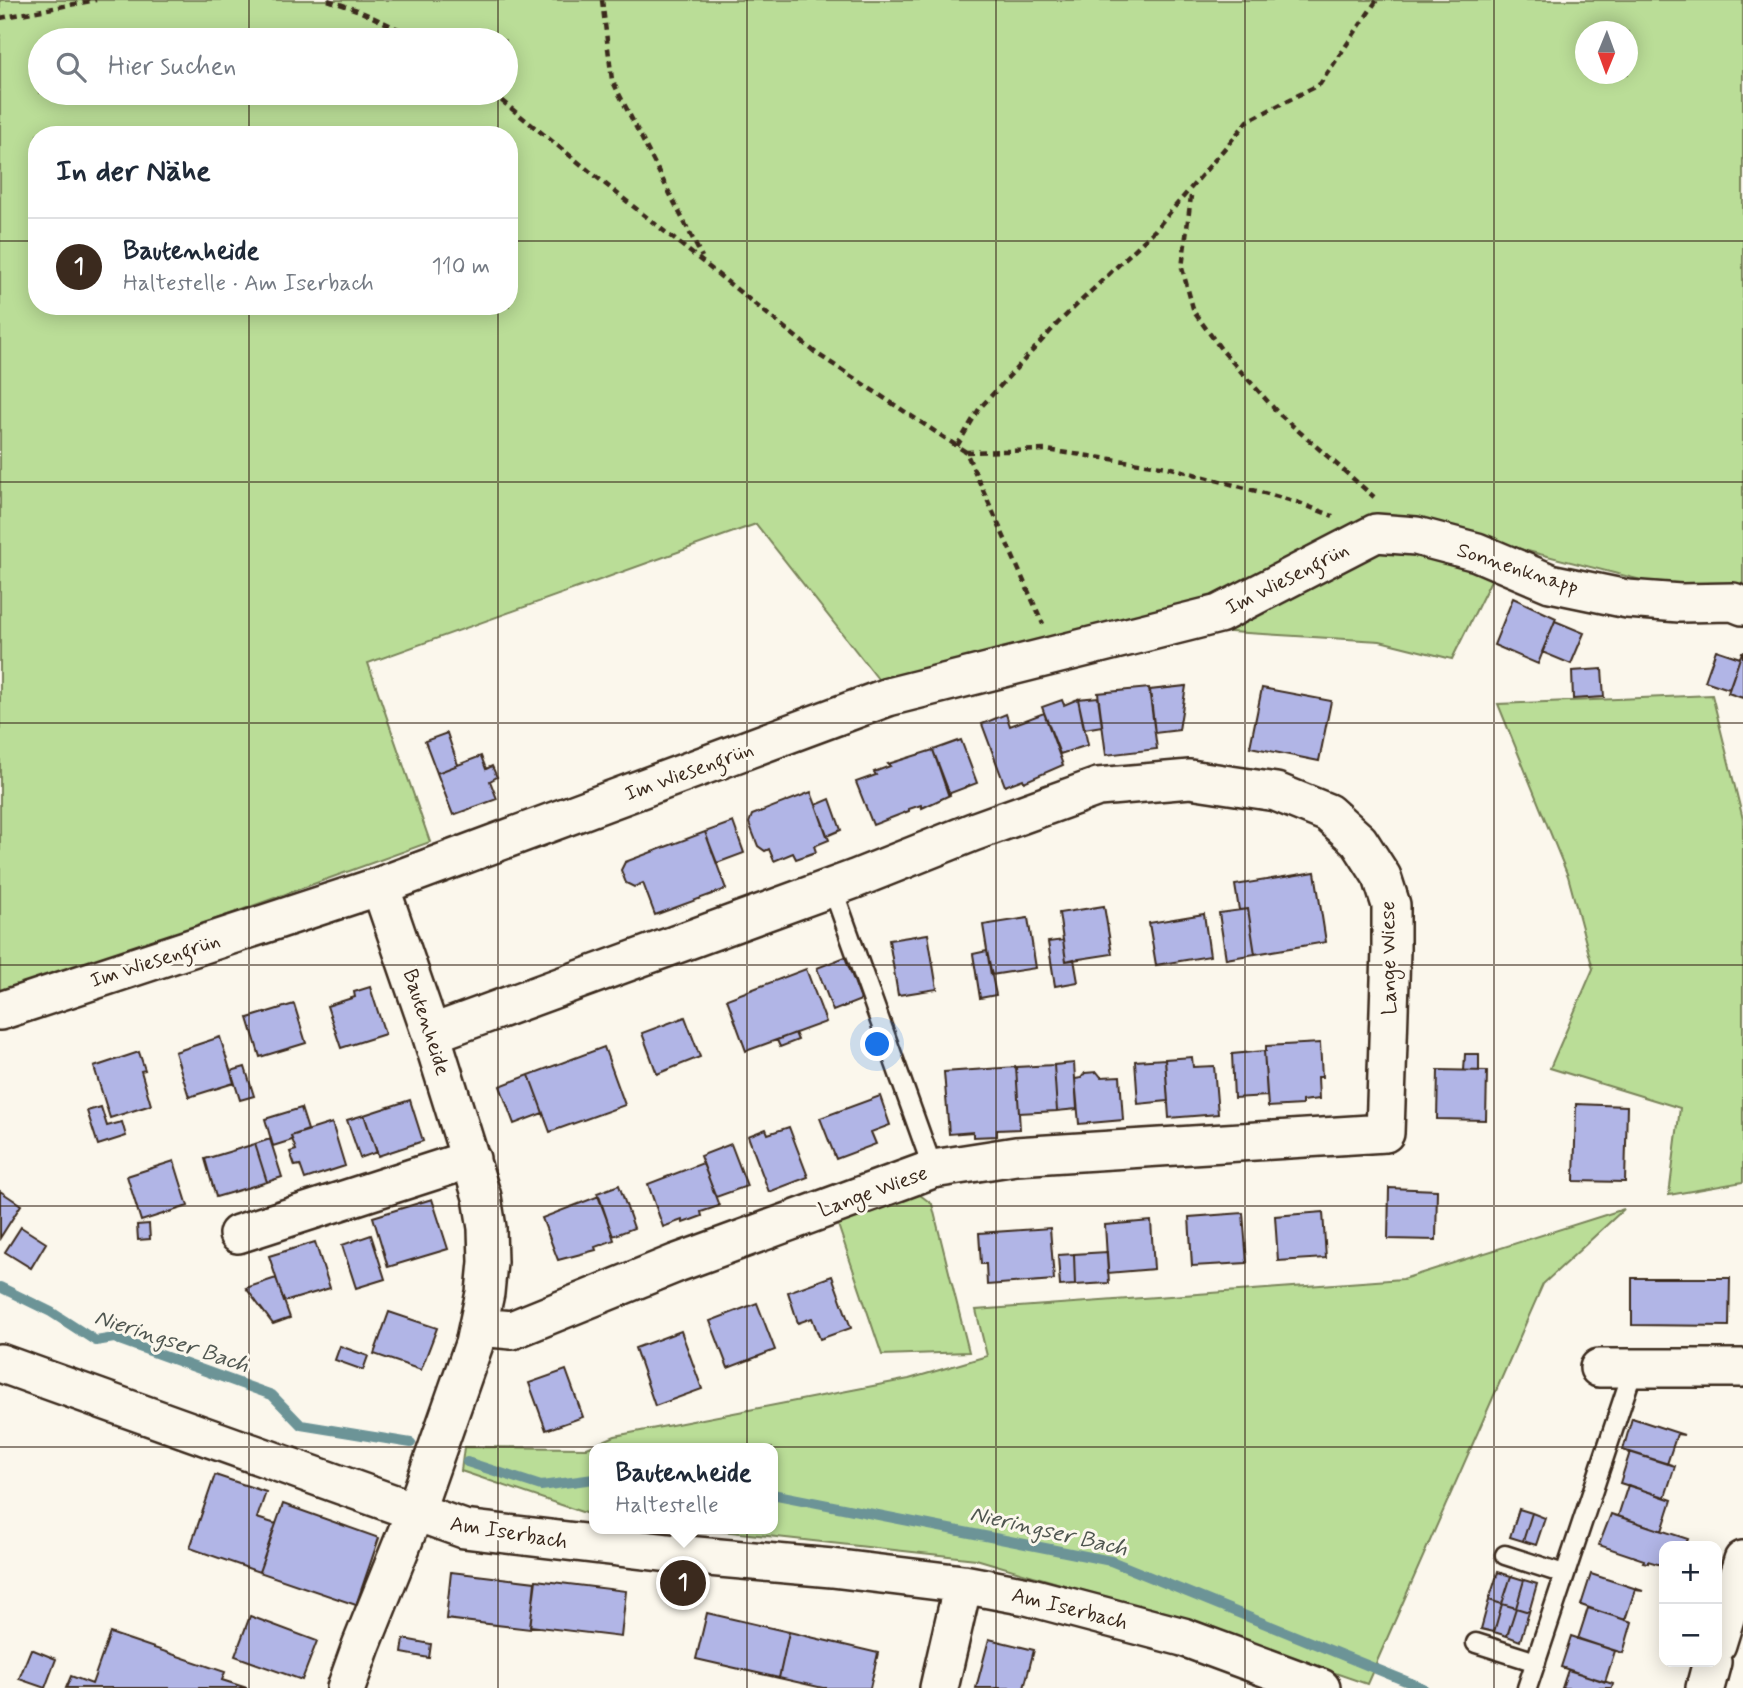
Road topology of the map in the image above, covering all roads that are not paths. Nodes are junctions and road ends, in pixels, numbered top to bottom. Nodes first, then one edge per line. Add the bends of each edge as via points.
1 (1376, 533) joint
2 (1743, 606) edge
3 (380, 886) junction
4 (832, 887) junction
5 (0, 1011) edge
6 (431, 1034) junction
7 (471, 1159) junction
8 (933, 1169) junction
9 (238, 1234) dead end
10 (479, 1327) junction
11 (0, 1363) edge
12 (1617, 1367) joint
13 (1743, 1368) edge
14 (415, 1512) junction
15 (1505, 1555) dead end
16 (1743, 1560) edge
17 (1564, 1574) junction
18 (963, 1584) junction
19 (1722, 1628) edge
20 (1476, 1643) dead end
21 (1536, 1662) junction
22 (1711, 1667) edge
23 (346, 1688) edge
24 (939, 1688) edge
25 (1321, 1688) edge
26 (1527, 1688) edge
27 (1705, 1688) edge

1 - 2 street, Sonnenknapp via 1416,536 1476,552 1550,583 1627,599
1 - 3 street, Im Wiesengrün via 1219,614 888,696
3 - 5 street, Im Wiesengrün
3 - 6 street, Bautenheide
4 - 6 street, Lange Wiese
4 - 8 lane
4 - 8 street, Lange Wiese via 1098,787 1191,779 1276,792 1328,813 1359,841 1382,877 1391,905 1385,1133 1016,1156
6 - 7 street, Bautenheide
7 - 9 street
7 - 10 street, Bautenheide via 487,1228 488,1262
8 - 10 street, Lange Wiese via 512,1329
10 - 14 street, Bautenheide
11 - 14 street, Am Iserbach
12 - 13 street
12 - 17 lane
14 - 18 street, Am Iserbach via 464,1530
14 - 23 street, Bautenheide
15 - 17 lane
16 - 19 street
17 - 21 lane
18 - 24 street
18 - 25 street, Am Iserbach via 1183,1637
20 - 21 lane
21 - 26 lane
22 - 27 street

